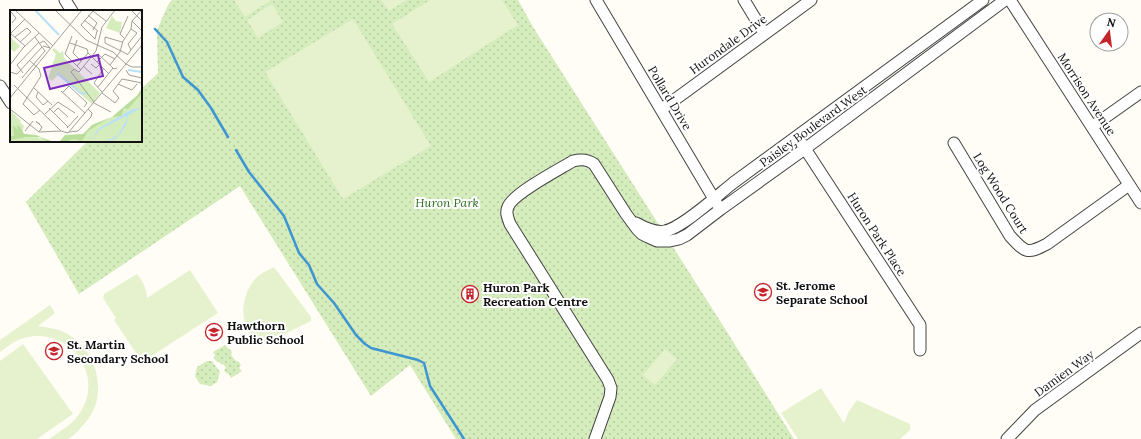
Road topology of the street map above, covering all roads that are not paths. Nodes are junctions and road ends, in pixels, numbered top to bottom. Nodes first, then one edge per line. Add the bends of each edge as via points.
1 (64, 0) edge
2 (596, 0) edge
3 (744, 0) edge
4 (811, 0) edge
5 (983, 0) edge
6 (1005, 0) edge
7 (1010, 0) edge
8 (71, 10) edge
9 (764, 33) junction
10 (0, 86) edge
11 (1141, 92) edge
12 (10, 101) edge
13 (662, 109) junction
14 (1092, 126) junction
15 (797, 136) junction
16 (954, 143) dead end
17 (806, 148) junction
18 (1129, 184) junction
19 (714, 198) junction
20 (1141, 203) edge
21 (721, 209) junction
22 (632, 221) junction
23 (1141, 333) edge
24 (920, 350) dead end
25 (595, 439) edge
26 (1007, 439) edge

1 - 8 street
2 - 13 street, Pollard Drive
3 - 9 street
4 - 9 street, Hurondale Drive
5 - 15 street, Paisley Boulevard West
6 - 17 street, Paisley Boulevard West
7 - 14 street, Morrison Avenue
9 - 13 street, Hurondale Drive
10 - 12 street
11 - 14 street
13 - 19 street, Pollard Drive
14 - 18 street, Morrison Avenue
15 - 17 street, Huron Park Place
15 - 19 street, Paisley Boulevard West
16 - 18 street, Log Wood Court via 1010,236 1022,249 1034,251 1047,244
17 - 21 street, Paisley Boulevard West
17 - 24 street, Huron Park Place via 920,325
18 - 20 street, Morrison Avenue
19 - 21 street, Pollard Drive
19 - 22 street, Paisley Boulevard West via 670,230 651,230
21 - 22 street, Paisley Boulevard West via 686,236 670,242 648,237 637,229
22 - 25 street, Paisley Boulevard West via 594,164 580,159 516,196 506,213 510,224 609,384 610,397
23 - 26 street, Damien Way via 1035,410

